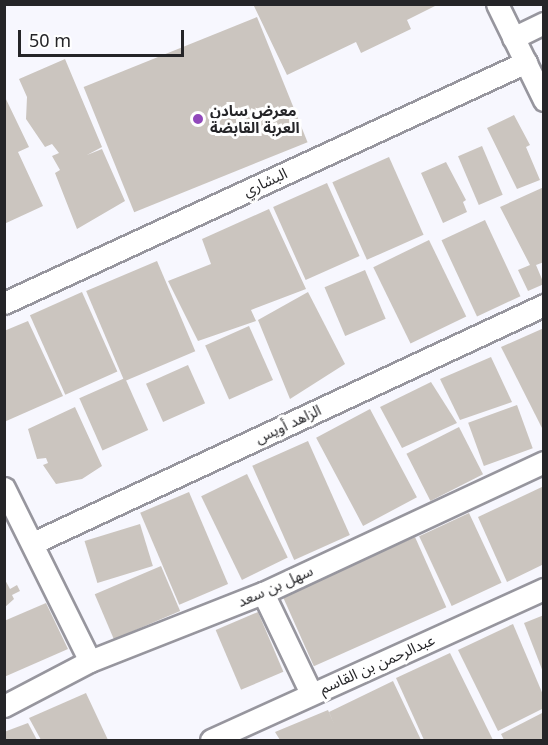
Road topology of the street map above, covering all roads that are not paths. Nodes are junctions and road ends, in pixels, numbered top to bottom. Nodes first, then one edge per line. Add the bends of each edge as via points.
1 (497, 4) edge
2 (543, 23) edge
3 (513, 38) junction
4 (526, 62) junction
5 (543, 100) edge
6 (4, 303) edge
7 (543, 304) edge
8 (543, 462) edge
9 (4, 488) edge
10 (33, 543) junction
11 (543, 589) edge
12 (263, 593) junction
13 (90, 661) junction
14 (311, 693) junction
15 (4, 706) edge
16 (211, 741) edge

1 - 3 street
2 - 3 street
3 - 4 street
4 - 5 street
4 - 6 street, البشاري
7 - 10 street, الزاهد أويس
8 - 12 street, سهل بن سعد
9 - 10 street
10 - 13 street
11 - 14 street, عبدالرحمن بن القاسم
12 - 13 street, سهل بن سعد
12 - 14 street
13 - 15 street, سهل بن سعد
14 - 16 street, عبدالرحمن بن القاسم

